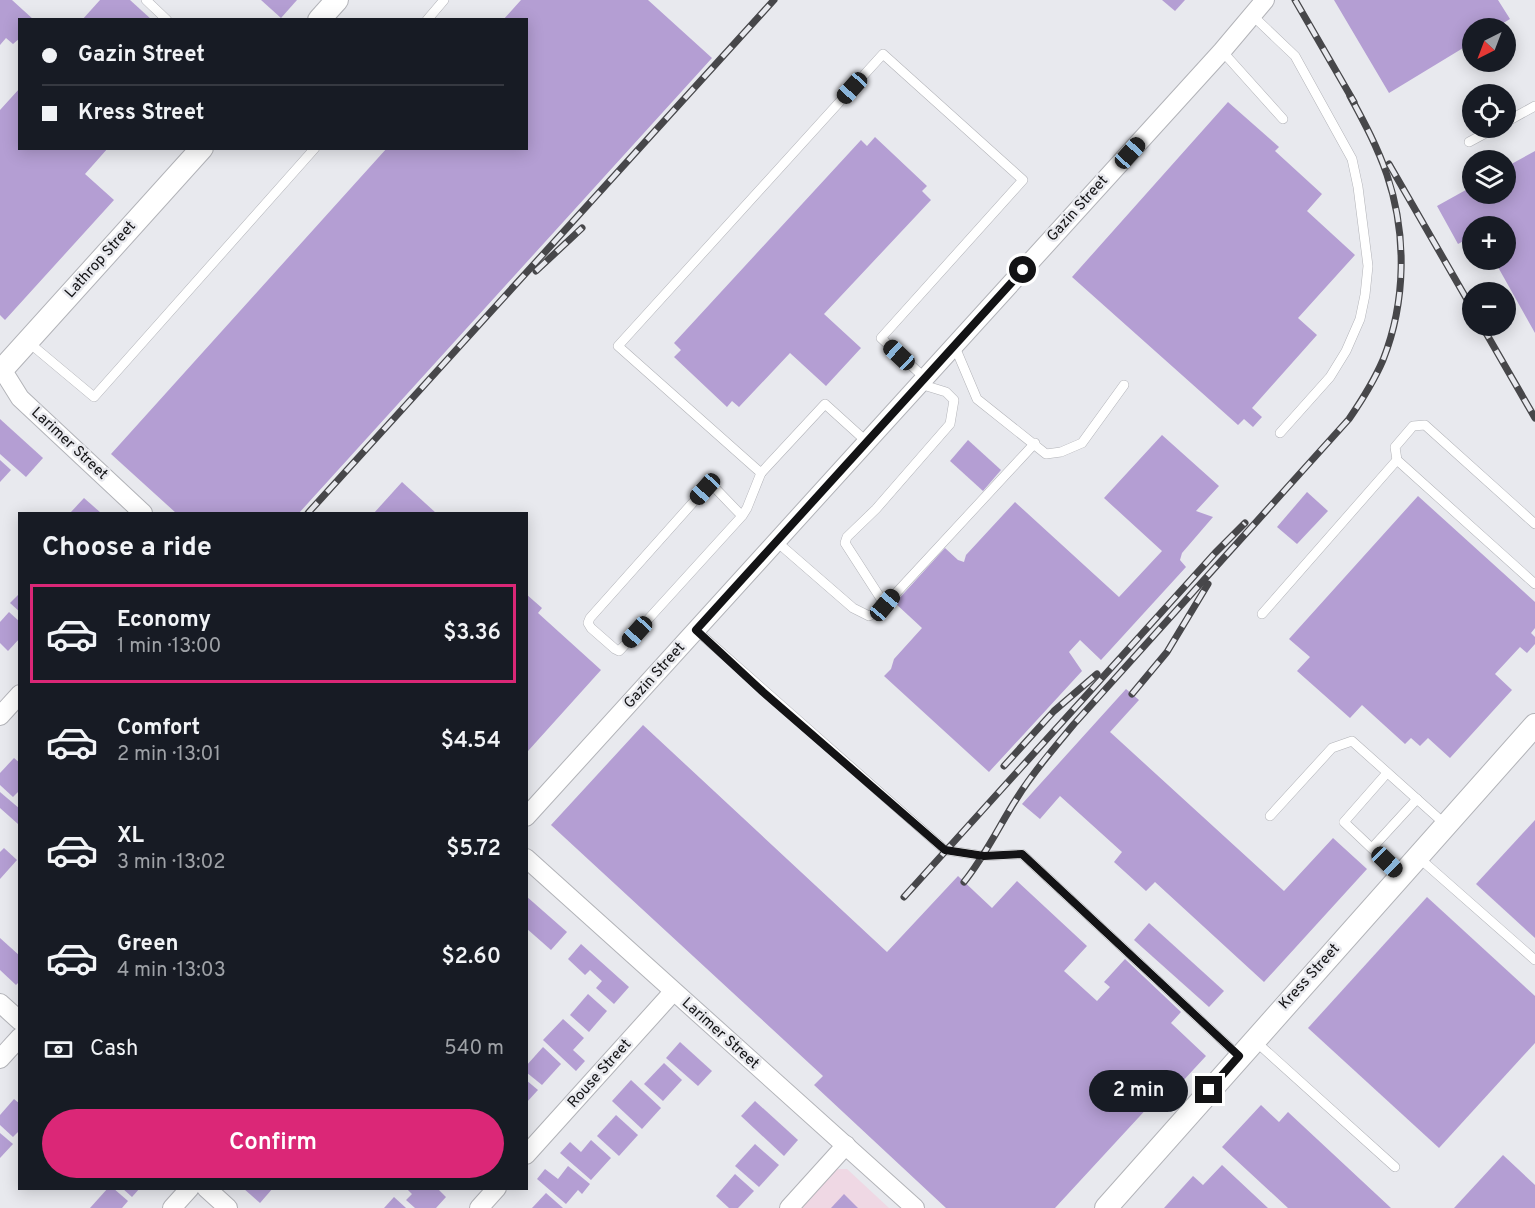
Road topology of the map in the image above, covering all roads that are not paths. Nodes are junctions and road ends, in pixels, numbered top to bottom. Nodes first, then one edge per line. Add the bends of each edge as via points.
1 (146, 0) edge
2 (337, 0) edge
3 (444, 0) edge
4 (1265, 0) edge
5 (1252, 15) junction
6 (165, 18) edge
7 (321, 18) edge
8 (429, 18) edge
9 (1222, 51) junction
10 (1535, 106) edge
11 (1516, 116) edge
12 (1283, 119) dead end
13 (1476, 138) edge
14 (1469, 142) dead end
15 (200, 150) edge
16 (313, 150) edge
17 (27, 341) junction
18 (954, 347) junction
19 (1, 370) edge
20 (923, 381) junction
21 (1125, 385) dead end
22 (1280, 433) dead end
23 (867, 442) junction
24 (1035, 443) junction
25 (1397, 460) junction
26 (762, 473) junction
27 (142, 512) edge
28 (742, 516) junction
29 (1535, 524) edge
30 (777, 542) junction
31 (1535, 584) edge
32 (885, 605) junction
33 (1262, 614) dead end
34 (696, 630) junction
35 (18, 696) edge
36 (0, 716) edge
37 (1535, 725) edge
38 (1525, 743) edge
39 (1387, 773) junction
40 (1417, 799) junction
41 (528, 815) edge
42 (1270, 816) dead end
43 (1446, 825) junction
44 (1372, 848) junction
45 (1418, 857) junction
46 (528, 860) edge
47 (1401, 876) junction
48 (1535, 960) edge
49 (673, 992) junction
50 (0, 1003) edge
51 (18, 1019) edge
52 (18, 1039) edge
53 (1246, 1048) junction
54 (0, 1059) edge
55 (846, 1145) junction
56 (528, 1153) edge
57 (1395, 1167) dead end
58 (188, 1190) edge
59 (208, 1190) edge
60 (495, 1190) edge
61 (172, 1208) edge
62 (228, 1208) edge
63 (479, 1208) edge
64 (789, 1208) edge
65 (915, 1208) edge
66 (1106, 1208) edge

1 - 6 lane
2 - 7 street
3 - 8 lane
4 - 5 street, Gazin Street
5 - 9 street, Gazin Street
5 - 22 lane via 1294,56 1352,159 1368,266 1360,319 1346,351 1330,376
9 - 12 lane
9 - 18 street, Gazin Street
10 - 11 lane
13 - 14 lane
15 - 17 street, Lathrop Street
16 - 17 lane via 94,397
17 - 19 street, Lathrop Street
18 - 20 street, Gazin Street
18 - 24 lane via 977,399
19 - 27 street, Larimer Street via 20,398
20 - 23 street, Gazin Street
20 - 26 lane via 881,338 1023,180 883,54 618,346
20 - 32 lane via 954,400 950,424 845,543
21 - 24 lane via 1082,443 1046,454
23 - 26 lane via 825,404
23 - 30 street, Gazin Street
24 - 32 lane
25 - 29 lane via 1395,447 1413,426 1425,425
25 - 31 lane
25 - 33 lane
26 - 28 lane
28 - 28 lane via 619,651 591,628 590,618 705,489 716,489
30 - 32 lane via 853,608 869,616
30 - 34 street, Gazin Street
34 - 41 street, Gazin Street
34 - 53 lane via 945,850 984,856 1022,854
35 - 36 street
37 - 38 street, Kress Street
38 - 43 street, Kress Street
39 - 40 lane
39 - 42 lane via 1352,741 1342,744 1332,748
39 - 44 lane via 1344,822
40 - 43 lane
40 - 44 lane
43 - 45 street, Kress Street
44 - 47 lane
45 - 47 street, Kress Street
45 - 48 lane
46 - 49 street, Larimer Street
47 - 53 street, Kress Street
49 - 55 street, Larimer Street
49 - 56 street, Rouse Street
50 - 51 street
52 - 54 street
53 - 57 lane
53 - 66 street, Kress Street
55 - 64 street
55 - 65 street, Larimer Street
58 - 61 street
59 - 62 street
60 - 63 street

